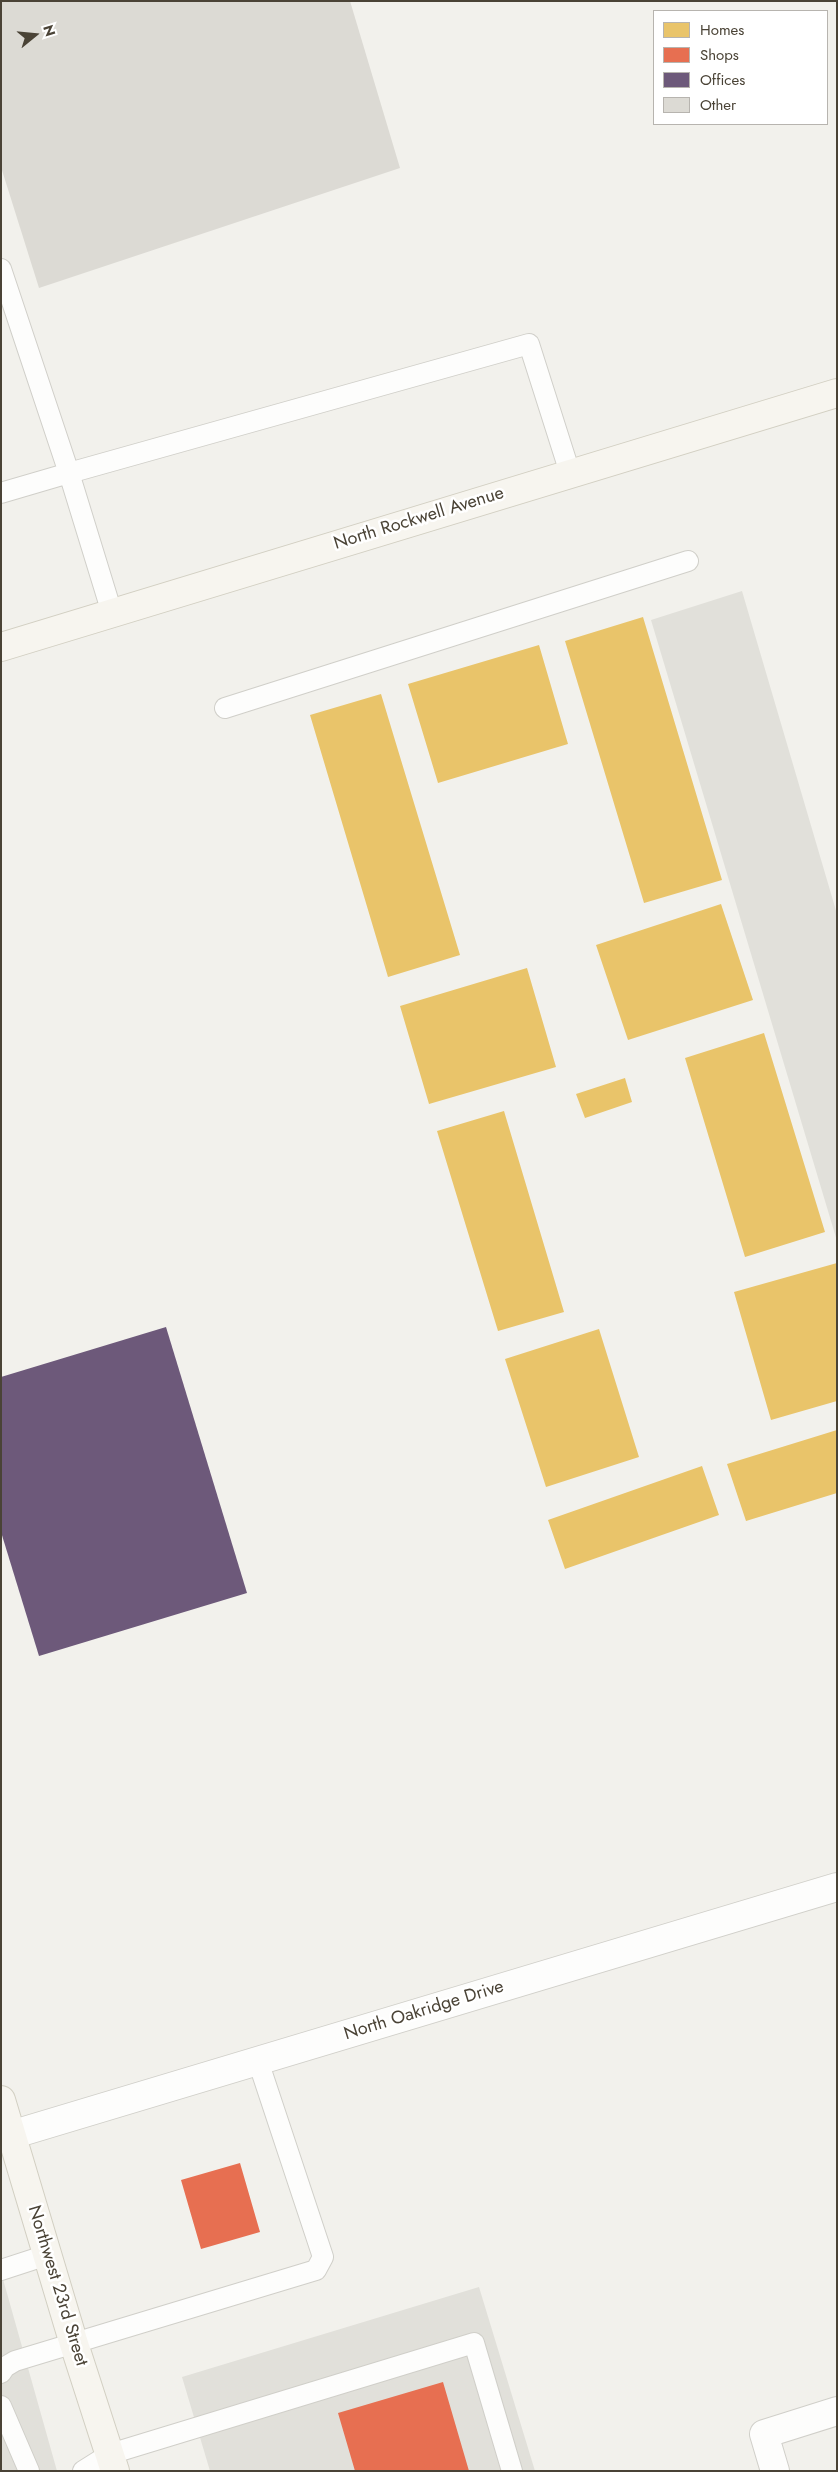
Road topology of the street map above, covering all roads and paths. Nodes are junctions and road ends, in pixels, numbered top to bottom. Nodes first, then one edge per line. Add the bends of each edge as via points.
1 (1, 269) edge
2 (837, 393) edge
3 (69, 474) junction
4 (570, 474) junction
5 (1, 493) edge
6 (688, 561) dead end
7 (112, 613) junction
8 (1, 647) edge
9 (225, 708) dead end
10 (837, 1886) edge
11 (258, 2061) junction
12 (5, 2115) edge
13 (47, 2255) junction
14 (1, 2270) edge
15 (74, 2344) junction
16 (3, 2365) edge
17 (1, 2406) edge
18 (837, 2411) edge
19 (112, 2462) edge
20 (29, 2471) edge
21 (82, 2471) edge
22 (512, 2471) edge
23 (775, 2471) edge

1 - 3 lane
2 - 4 main road, North Rockwell Avenue
3 - 4 lane via 529,344
3 - 5 lane
3 - 7 lane
4 - 7 main road, North Rockwell Avenue
6 - 9 lane
7 - 8 main road, North Rockwell Avenue
10 - 11 street, North Oakridge Drive
11 - 12 street, North Oakridge Drive
11 - 15 lane via 323,2257 316,2270
12 - 13 main road, Northwest 23rd Street
13 - 14 lane
13 - 15 main road, Northwest 23rd Street
15 - 16 lane
15 - 19 main road, Northwest 23rd Street
17 - 20 lane
18 - 23 street via 764,2434
19 - 21 lane
19 - 22 lane via 474,2343

